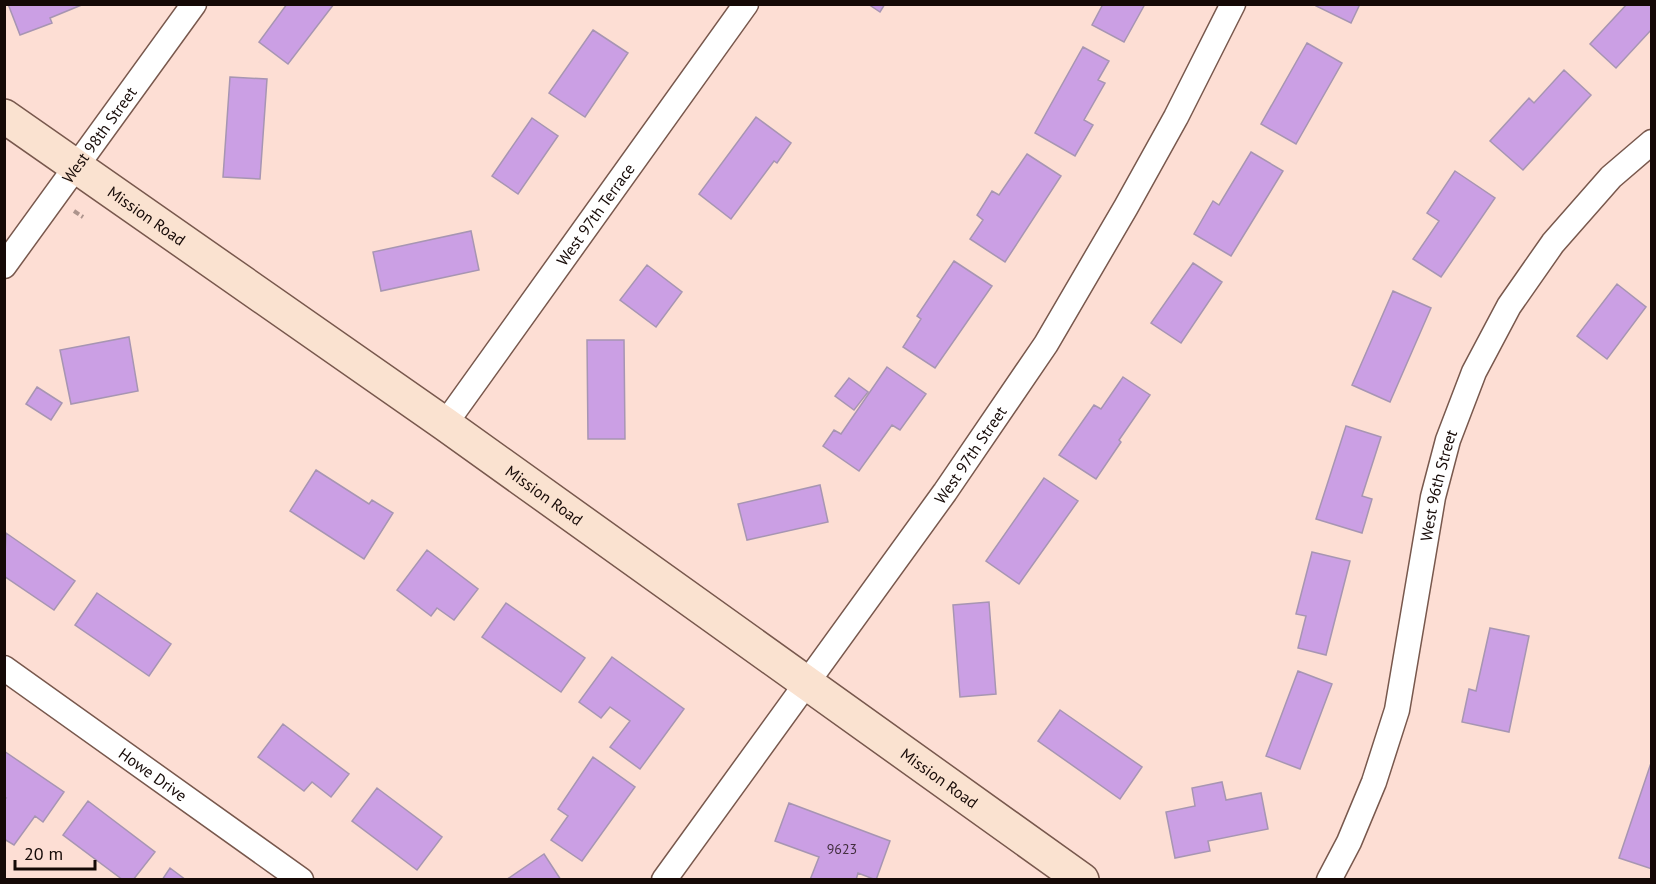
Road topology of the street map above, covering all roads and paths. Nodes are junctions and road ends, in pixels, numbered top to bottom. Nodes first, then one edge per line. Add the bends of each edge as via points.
1 (194, 4) edge
2 (746, 4) edge
3 (1233, 4) edge
4 (4, 116) edge
5 (1652, 142) edge
6 (77, 166) junction
7 (4, 266) edge
8 (445, 424) junction
9 (4, 668) edge
10 (806, 683) junction
11 (301, 879) edge
12 (664, 879) edge
13 (1082, 879) edge
14 (1329, 879) edge

1 - 6 street, West 98th Street
2 - 8 street, West 97th Terrace
3 - 10 street, West 97th Street via 1176,117 1046,344 945,492
4 - 6 main road, Mission Road
5 - 14 street, West 96th Street via 1611,177 1553,243 1509,306 1474,372 1448,440 1433,496 1397,710 1374,782
6 - 7 street, West 98th Street
6 - 8 main road, Mission Road
8 - 10 main road, Mission Road
9 - 11 street, Howe Drive
10 - 12 street, West 97th Street
10 - 13 main road, Mission Road

